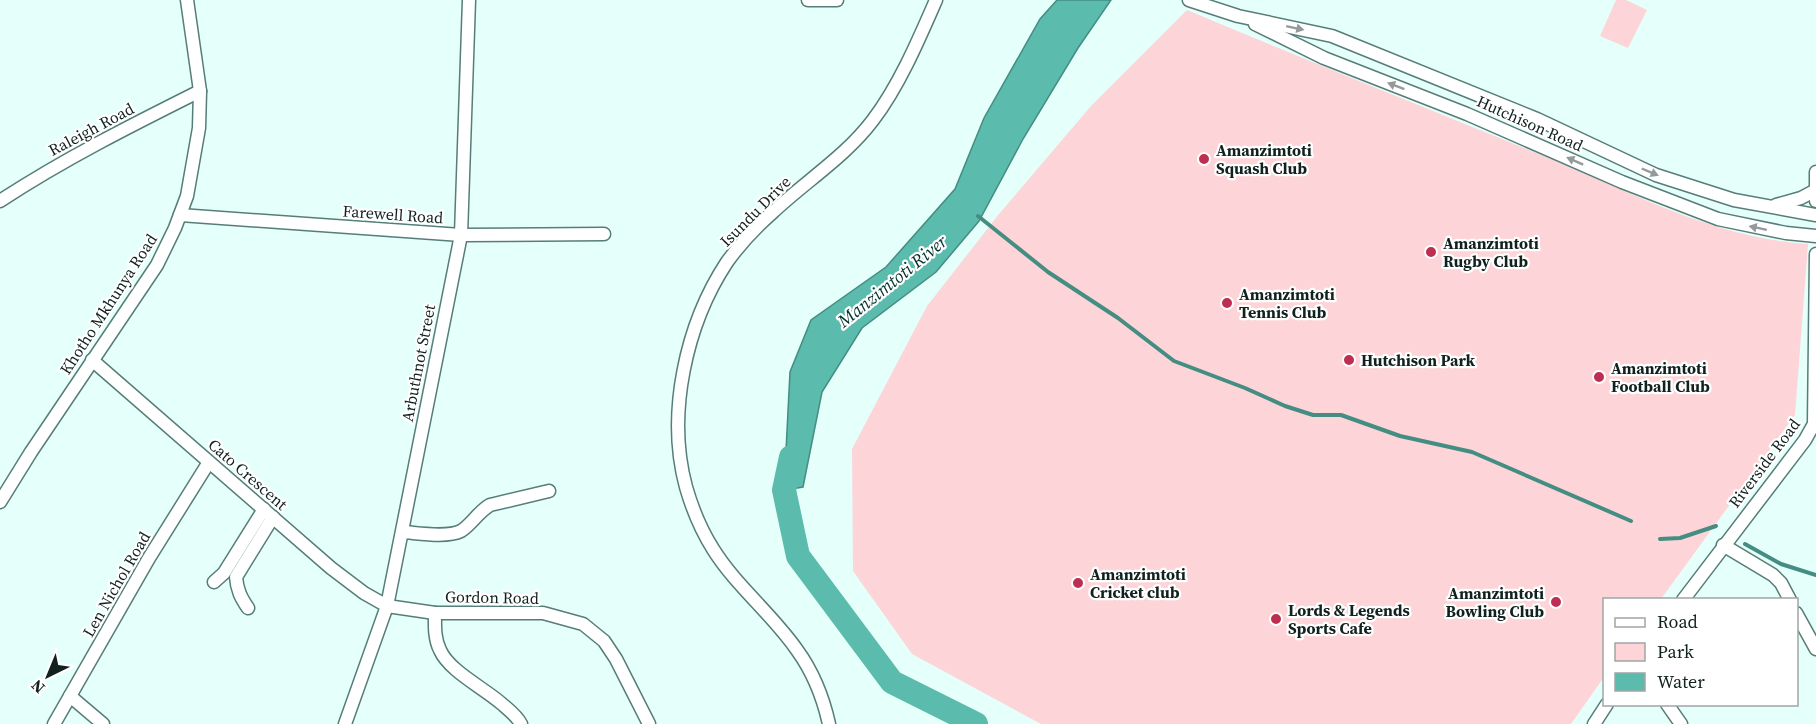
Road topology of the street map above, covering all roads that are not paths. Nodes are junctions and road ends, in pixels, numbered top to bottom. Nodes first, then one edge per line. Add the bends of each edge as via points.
1 (187, 0) edge
2 (469, 0) edge
3 (808, 0) edge
4 (837, 0) edge
5 (936, 0) edge
6 (1188, 0) edge
7 (1238, 16) junction
8 (200, 91) junction
9 (1816, 172) edge
10 (1816, 190) edge
11 (0, 201) edge
12 (1816, 201) edge
13 (1769, 206) junction
14 (180, 215) junction
15 (1816, 215) edge
16 (604, 234) dead end
17 (461, 235) junction
18 (1816, 236) edge
19 (1816, 254) edge
20 (92, 360) junction
21 (209, 462) junction
22 (549, 490) dead end
23 (0, 502) edge
24 (268, 513) junction
25 (403, 532) junction
26 (1723, 545) junction
27 (214, 582) dead end
28 (1684, 598) edge
29 (1789, 598) edge
30 (387, 606) junction
31 (248, 608) dead end
32 (435, 613) junction
33 (1798, 615) edge
34 (1816, 648) edge
35 (70, 696) junction
36 (1606, 706) edge
37 (1668, 706) edge
38 (54, 724) edge
39 (102, 724) edge
40 (345, 724) edge
41 (521, 724) edge
42 (649, 724) edge
43 (829, 724) edge
44 (1594, 724) edge
45 (1681, 724) edge

1 - 8 street, Khotho Mkhunya Road
2 - 17 street, Arbuthnot Street
3 - 4 street
5 - 43 street, Isundu Drive via 873,121 844,152 768,217 729,260 700,313 683,373 679,433 685,484 694,512 712,549 806,664 817,684
6 - 7 street, Hutchison Road
7 -> 13 street, Hutchison Road via 1332,36 1537,119 1656,175 1734,200
18 -> 7 street, Hutchison Road via 1718,219 1324,58
8 - 11 street, Raleigh Road via 92,145
8 - 14 street, Khotho Mkhunya Road via 194,164
9 - 10 street
10 - 12 street
10 - 13 street via 1792,202
13 - 15 street, Hutchison Road
14 - 17 street, Farewell Road
14 - 20 street, Khotho Mkhunya Road via 157,265
16 - 17 street, Farewell Road
17 - 25 street, Arbuthnot Street
19 - 26 street, Riverside Road via 1814,424
20 - 21 street, Cato Crescent
20 - 23 street, Khotho Mkhunya Road
21 - 24 street, Cato Crescent
21 - 35 street, Len Nichol Road
22 - 25 street via 490,505 452,534
24 - 27 street
24 - 30 street, Cato Crescent via 331,568
24 - 31 street via 236,577 241,599
25 - 30 street, Arbuthnot Street
26 - 28 street, Riverside Road
26 - 29 street via 1773,576
30 - 32 street, Gordon Road
30 - 40 street, Arbuthnot Street
32 - 41 street via 436,638 446,661 495,697
32 - 42 street, Gordon Road via 543,613 583,624 604,641 616,659
33 - 34 street
35 - 38 street, Len Nichol Road
35 - 39 street
36 - 44 street
37 - 45 street

